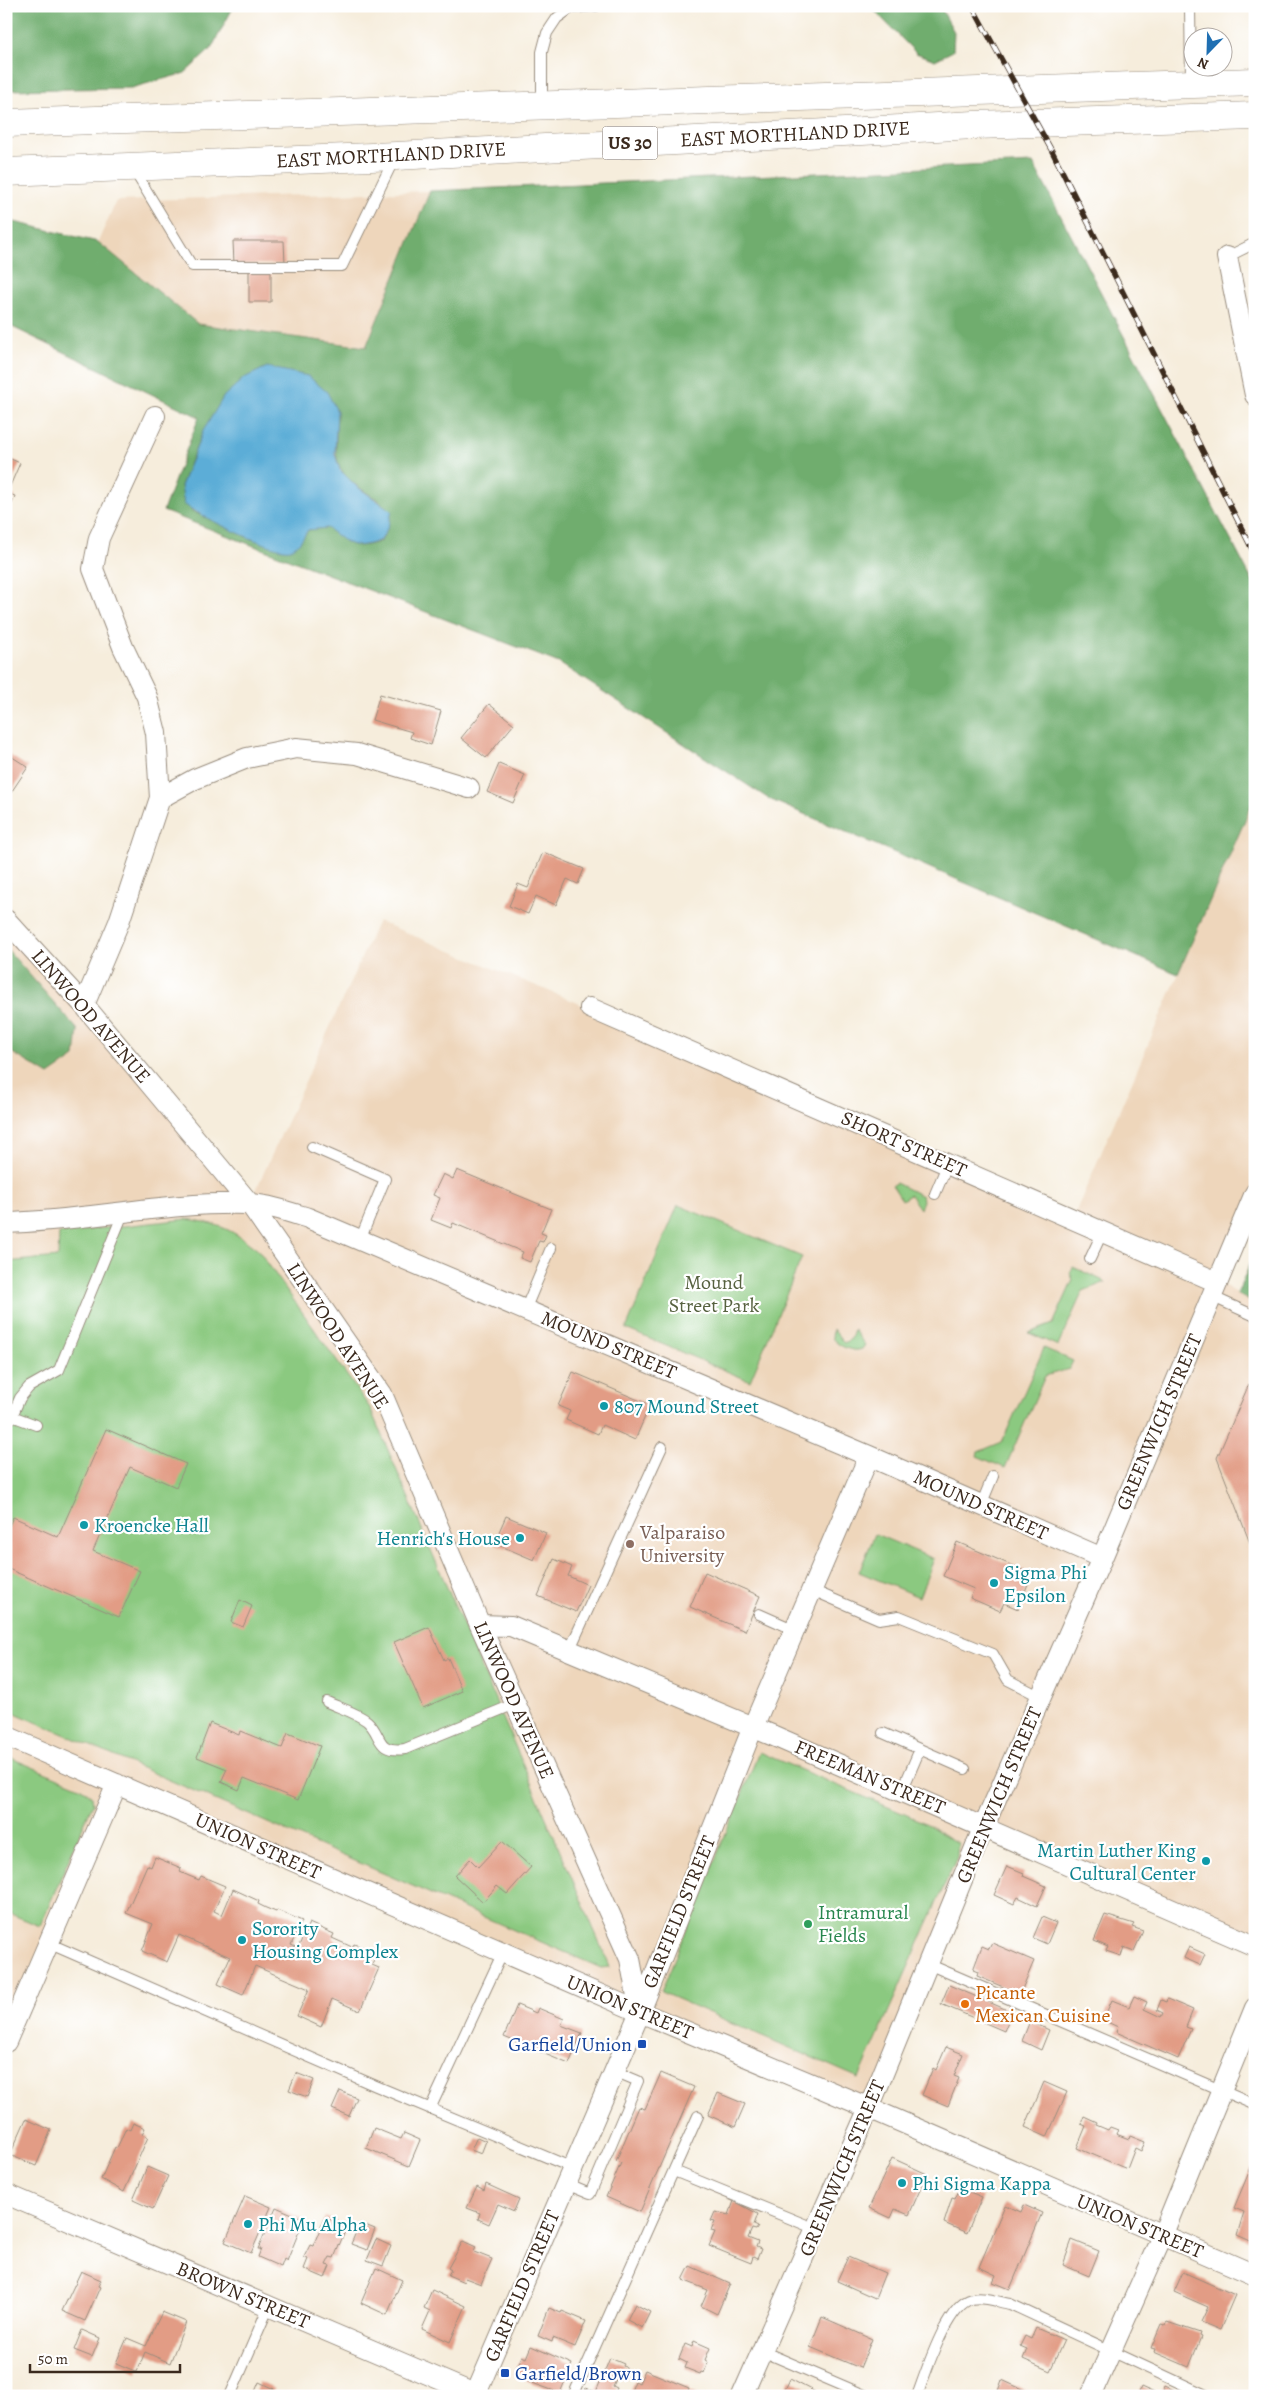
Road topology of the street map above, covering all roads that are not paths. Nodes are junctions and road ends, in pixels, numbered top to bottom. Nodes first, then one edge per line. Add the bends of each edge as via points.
1 (594, 6) edge
2 (1190, 6) edge
3 (1255, 82) edge
4 (1190, 84) junction
5 (542, 105) junction
6 (1255, 116) edge
7 (6, 123) edge
8 (396, 156) junction
9 (132, 167) junction
10 (6, 172) edge
11 (1255, 243) edge
12 (1227, 257) joint
13 (1255, 395) edge
14 (154, 416) dead end
15 (469, 788) dead end
16 (160, 798) junction
17 (6, 920) edge
18 (84, 1006) junction
19 (590, 1008) dead end
20 (312, 1147) dead end
21 (948, 1163) junction
22 (1255, 1193) edge
23 (935, 1194) dead end
24 (250, 1204) junction
25 (124, 1212) junction
26 (6, 1223) edge
27 (1103, 1231) junction
28 (360, 1240) junction
29 (551, 1248) dead end
30 (1090, 1260) dead end
31 (1214, 1289) junction
32 (525, 1310) junction
33 (1255, 1316) edge
34 (36, 1424) dead end
35 (662, 1447) dead end
36 (869, 1456) junction
37 (993, 1476) dead end
38 (981, 1504) junction
39 (1102, 1558) junction
40 (812, 1590) junction
41 (759, 1614) dead end
42 (480, 1625) junction
43 (795, 1630) junction
44 (569, 1651) junction
45 (1041, 1696) junction
46 (327, 1702) dead end
47 (515, 1704) junction
48 (753, 1727) junction
49 (883, 1733) dead end
50 (6, 1736) edge
51 (920, 1749) junction
52 (965, 1769) dead end
53 (117, 1784) junction
54 (902, 1791) junction
55 (984, 1826) junction
56 (48, 1943) junction
57 (1255, 1946) edge
58 (502, 1952) junction
59 (928, 1964) junction
60 (1255, 2008) edge
61 (640, 2012) junction
62 (6, 2042) edge
63 (614, 2071) junction
64 (1221, 2090) junction
65 (1255, 2105) edge
66 (430, 2108) junction
67 (869, 2108) junction
68 (698, 2116) dead end
69 (674, 2171) junction
70 (569, 2176) junction
71 (6, 2194) edge
72 (816, 2229) junction
73 (1162, 2236) junction
74 (1255, 2275) edge
75 (269, 2306) junction
76 (1111, 2349) junction
77 (762, 2351) junction
78 (477, 2395) edge
79 (230, 2396) edge
80 (573, 2396) edge
81 (742, 2396) edge
82 (867, 2396) edge
83 (917, 2396) edge
84 (1090, 2396) edge
85 (1208, 2396) edge

1 - 5 lane via 571,8 556,18 547,33 542,52
2 - 4 lane
3 - 4 highway, EAST MORTHLAND DRIVE / US 30
4 - 5 highway, EAST MORTHLAND DRIVE / US 30
5 - 7 highway, EAST MORTHLAND DRIVE / US 30
6 - 8 highway, EAST MORTHLAND DRIVE / US 30 via 974,125
8 - 9 highway, EAST MORTHLAND DRIVE / US 30
8 - 9 lane via 342,266 192,266
9 - 10 highway, EAST MORTHLAND DRIVE / US 30
11 - 12 lane
12 - 13 street
14 - 16 street via 98,538 93,569 112,621 147,697 156,733
15 - 16 street via 357,754 296,748 247,758 195,779
16 - 18 street via 119,922
17 - 18 street, LINWOOD AVENUE
18 - 24 street, LINWOOD AVENUE
19 - 21 street, SHORT STREET
20 - 28 lane via 386,1179
21 - 23 lane
21 - 27 street, SHORT STREET
22 - 31 street, GREENWICH STREET
24 - 25 street, MOUND STREET
24 - 28 street, MOUND STREET via 308,1218
24 - 42 street, LINWOOD AVENUE via 382,1394
25 - 26 street, MOUND STREET
25 - 34 lane via 59,1370 29,1387 12,1416
27 - 30 lane
27 - 31 street, SHORT STREET
28 - 32 street, MOUND STREET
29 - 32 lane
31 - 33 lane
31 - 39 street, GREENWICH STREET
32 - 36 street, MOUND STREET
35 - 44 lane
36 - 38 street, MOUND STREET
36 - 40 street, GARFIELD STREET
37 - 38 lane
38 - 39 street, MOUND STREET
39 - 45 street, GREENWICH STREET
40 - 43 street, GARFIELD STREET
40 - 45 lane via 879,1619 899,1616 993,1654 1008,1680
41 - 43 lane
42 - 44 street, FREEMAN STREET via 511,1626
42 - 47 street, LINWOOD AVENUE
43 - 48 street, GARFIELD STREET
44 - 48 street, FREEMAN STREET
45 - 55 street, GREENWICH STREET
46 - 47 lane via 366,1721 385,1747 395,1750 405,1749
47 - 61 street, LINWOOD AVENUE via 630,1958
48 - 54 street, FREEMAN STREET
48 - 61 street, GARFIELD STREET
49 - 51 lane
50 - 53 street, UNION STREET
51 - 52 lane
51 - 54 lane
53 - 56 street
53 - 58 street, UNION STREET
54 - 55 street, FREEMAN STREET
55 - 57 street, FREEMAN STREET
55 - 59 street, GREENWICH STREET
56 - 62 street
56 - 66 lane
58 - 61 street, UNION STREET
58 - 66 lane
59 - 64 lane
59 - 67 street, GREENWICH STREET
60 - 64 street
61 - 63 street, GARFIELD STREET
61 - 67 street, UNION STREET
63 - 70 street, GARFIELD STREET
63 - 70 lane via 638,2081 590,2194
64 - 65 lane
64 - 73 street
66 - 70 lane
67 - 72 street, GREENWICH STREET
67 - 73 street, UNION STREET
68 - 69 lane
69 - 72 lane
69 - 80 lane
70 - 78 street, GARFIELD STREET
71 - 75 street, BROWN STREET
72 - 77 street, GREENWICH STREET
73 - 74 street, UNION STREET
73 - 76 street
75 - 78 street, BROWN STREET
75 - 79 lane
76 - 83 lane via 1010,2304 970,2299 944,2328
76 - 84 street
76 - 85 lane
77 - 81 street, GREENWICH STREET
77 - 82 lane

